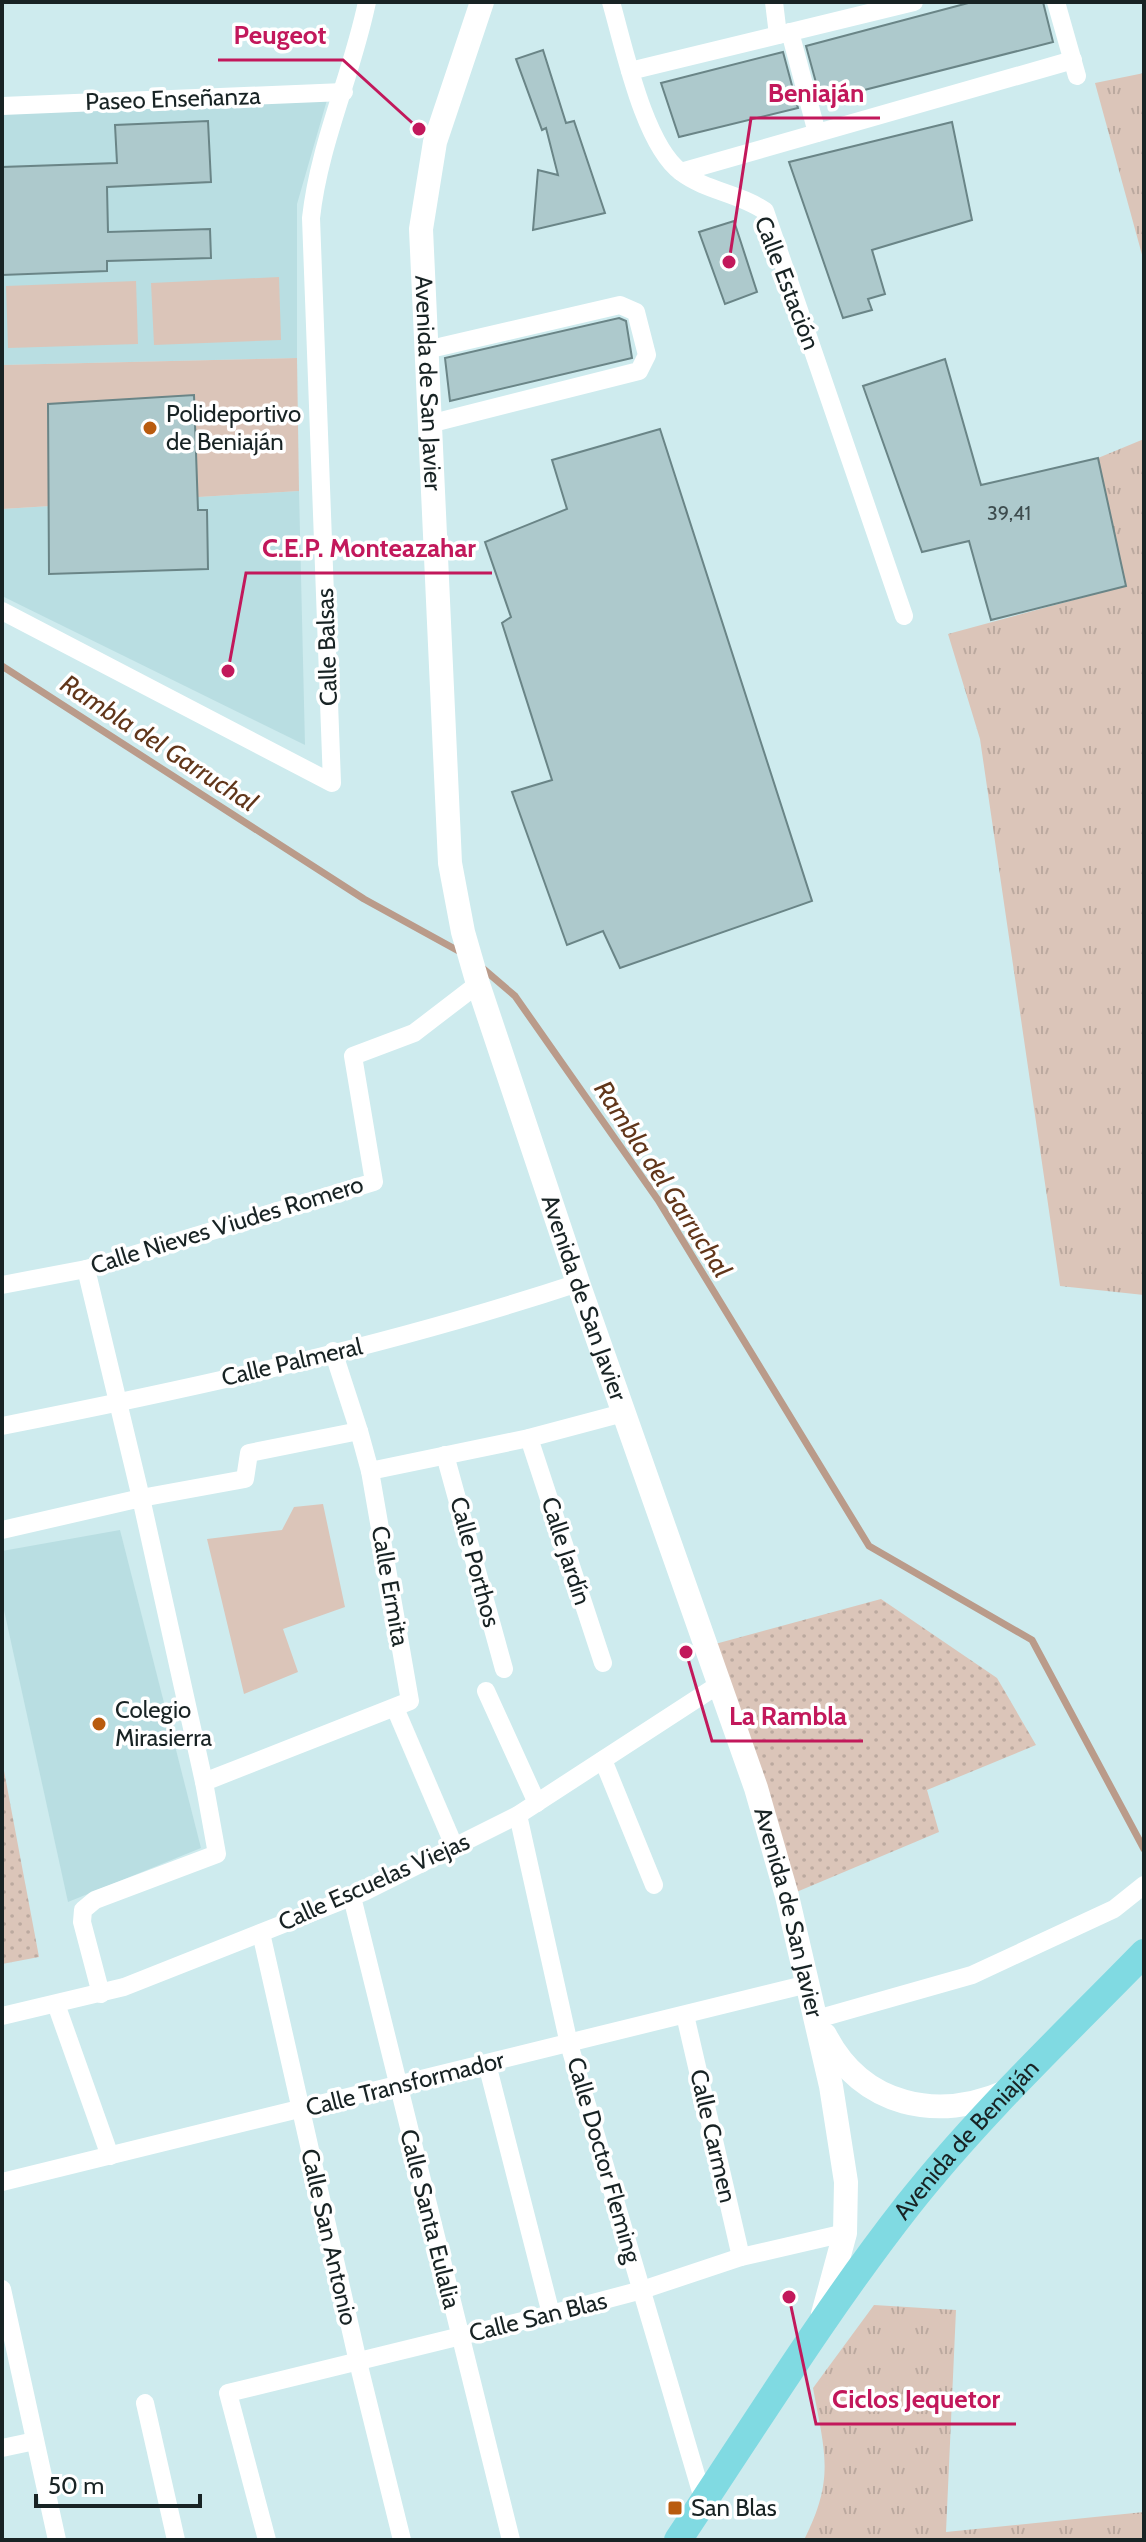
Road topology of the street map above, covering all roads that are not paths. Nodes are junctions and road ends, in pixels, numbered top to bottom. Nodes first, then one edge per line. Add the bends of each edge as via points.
1 (367, 2) edge
2 (482, 2) edge
3 (611, 2) edge
4 (774, 2) edge
5 (914, 2) edge
6 (1056, 2) edge
7 (784, 33) junction
8 (630, 71) junction
9 (344, 92) junction
10 (2, 106) edge
11 (817, 133) junction
12 (681, 172) junction
13 (426, 350) junction
14 (429, 424) junction
15 (2, 611) edge
16 (904, 616) dead end
17 (478, 984) junction
18 (86, 1269) junction
19 (578, 1283) junction
20 (2, 1285) edge
21 (333, 1351) junction
22 (118, 1403) junction
23 (623, 1413) junction
24 (2, 1426) edge
25 (359, 1431) junction
26 (529, 1438) junction
27 (445, 1455) junction
28 (370, 1471) junction
29 (141, 1498) junction
30 (2, 1530) edge
31 (603, 1663) dead end
32 (504, 1669) dead end
33 (718, 1685) junction
34 (486, 1691) dead end
35 (403, 1704) junction
36 (603, 1760) junction
37 (204, 1782) junction
38 (537, 1803) junction
39 (518, 1815) junction
40 (455, 1848) junction
41 (654, 1885) dead end
42 (1144, 1885) edge
43 (352, 1897) junction
44 (261, 1933) junction
45 (1144, 1953) edge
46 (808, 1984) junction
47 (101, 1994) junction
48 (56, 2004) junction
49 (685, 2015) junction
50 (2, 2016) edge
51 (817, 2019) junction
52 (569, 2044) junction
53 (487, 2064) junction
54 (397, 2086) junction
55 (1014, 2089) junction
56 (300, 2110) junction
57 (110, 2156) junction
58 (2, 2182) edge
59 (845, 2233) junction
60 (871, 2255) junction
61 (741, 2257) junction
62 (2, 2289) edge
63 (642, 2290) junction
64 (551, 2314) junction
65 (6, 2328) edge
66 (459, 2337) junction
67 (810, 2343) junction
68 (358, 2362) junction
69 (145, 2403) dead end
70 (35, 2441) junction
71 (2, 2448) edge
72 (704, 2502) junction
73 (57, 2540) edge
74 (176, 2540) edge
75 (267, 2540) edge
76 (402, 2540) edge
77 (511, 2540) edge
78 (678, 2540) edge

1 - 9 street, Calle Balsas
2 - 13 main road, Avenida de San Javier via 445,107 426,184 421,229
3 - 8 street, Calle Estación
4 - 7 street
5 - 7 street
6 - 11 street via 1075,68
7 - 8 street
7 - 11 street
8 - 12 street, Calle Estación via 661,153
9 - 10 street, Paseo Enseñanza
9 - 15 street, Calle Balsas via 320,166 311,218 332,783
11 - 12 street
12 - 16 street, Calle Estación via 765,211
13 - 14 main road, Avenida de San Javier
13 - 14 street via 620,305 636,312 647,355 639,371
14 - 17 main road, Avenida de San Javier via 447,825 457,907
17 - 18 street, Calle Nieves Viudes Romero via 414,1033 353,1056 374,1182
17 - 19 main road, Avenida de San Javier
18 - 20 street, Calle Nieves Viudes Romero
18 - 22 street
19 - 21 street, Calle Palmeral via 451,1324
19 - 23 main road, Avenida de San Javier
21 - 22 street, Calle Palmeral
21 - 25 street, Calle Ermita
22 - 24 street, Calle Palmeral
22 - 29 street
23 - 26 street
23 - 33 main road, Avenida de San Javier
25 - 28 street, Calle Ermita
25 - 29 street via 249,1453 245,1479
26 - 27 street
26 - 31 street, Calle Jardín
27 - 28 street
27 - 32 street, Calle Porthos
28 - 35 street, Calle Ermita
29 - 30 street
29 - 37 street
33 - 36 street, Calle Escuelas Viejas
33 - 46 main road, Avenida de San Javier via 773,1842
34 - 38 street
35 - 37 street
35 - 40 street, Calle Ermita
36 - 38 street, Calle Escuelas Viejas
36 - 41 street
37 - 47 street via 217,1854 95,1900 83,1910
38 - 39 street, Calle Escuelas Viejas
39 - 40 street, Calle Escuelas Viejas
39 - 52 street, Calle Doctor Fleming
40 - 43 street, Calle Escuelas Viejas
42 - 51 street via 1114,1909 972,1975
43 - 44 street, Calle Escuelas Viejas
43 - 54 street, Calle Santa Eulalia
44 - 47 street, Calle Escuelas Viejas
44 - 56 street, Calle San Antonio
45 - 55 main road, Avenida de Beniaján
46 - 49 street, Calle Transformador
46 - 51 main road, Avenida de San Javier
47 - 48 street, Calle Escuelas Viejas
48 - 50 street, Calle Escuelas Viejas
48 - 57 street
49 - 52 street, Calle Transformador
49 - 61 street, Calle Carmen
51 - 55 main road via 848,2069 892,2100 918,2107 961,2107
51 - 59 main road, Avenida de San Javier via 843,2157
52 - 53 street, Calle Transformador
52 - 63 street, Calle Doctor Fleming
53 - 54 street, Calle Transformador
53 - 64 street
54 - 56 street, Calle Transformador
54 - 66 street, Calle Santa Eulalia
55 - 60 main road, Avenida de Beniaján via 937,2171
56 - 57 street, Calle Transformador
56 - 68 street, Calle San Antonio
57 - 58 street, Calle Transformador
59 - 60 main road via 854,2255
59 - 61 street, Calle San Blas
59 - 67 main road, Avenida de San Javier via 830,2295
60 - 67 main road, Avenida de Beniaján
61 - 63 street, Calle San Blas
62 - 65 street
63 - 64 street, Calle San Blas
63 - 72 street, Calle Doctor Fleming
64 - 66 street, Calle San Blas
65 - 70 street
66 - 68 street, Calle San Blas
66 - 77 street, Calle Santa Eulalia
67 - 72 main road, Avenida de San Javier
68 - 75 street, Calle San Blas via 228,2393
68 - 76 street, Calle San Antonio
69 - 74 street
70 - 71 street
70 - 73 street
72 - 78 main road, Avenida de San Javier

